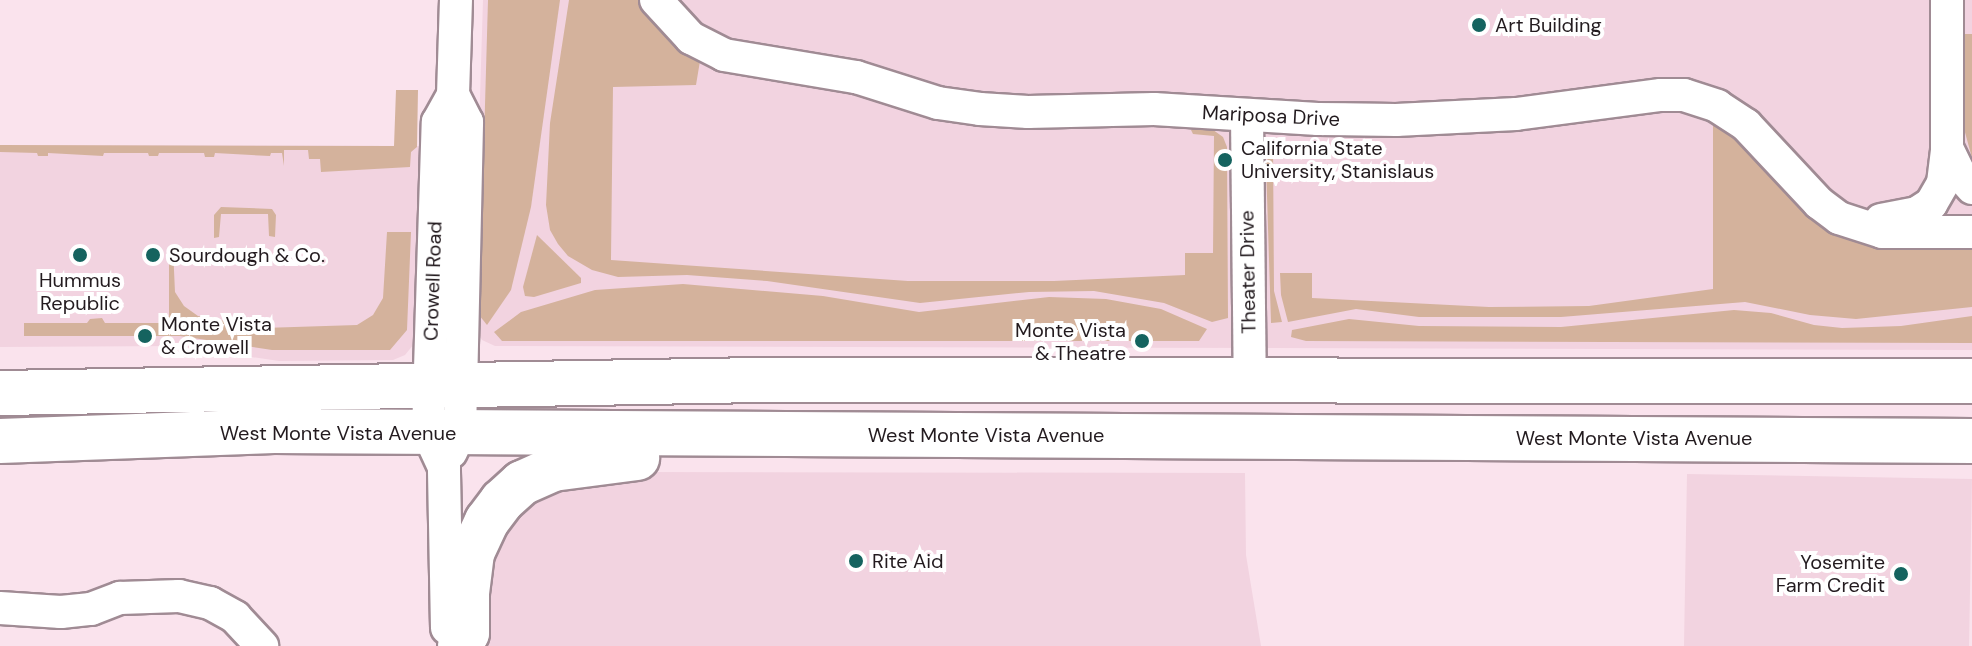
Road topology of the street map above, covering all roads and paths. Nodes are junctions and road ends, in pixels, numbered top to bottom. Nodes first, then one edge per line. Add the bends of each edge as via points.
1 (456, 0) edge
2 (656, 0) edge
3 (1947, 0) edge
4 (1247, 115) junction
5 (1947, 148) junction
6 (1972, 188) edge
7 (1866, 225) junction
8 (1972, 232) edge
9 (1250, 381) junction
10 (1972, 381) edge
11 (445, 388) junction
12 (0, 393) edge
13 (672, 434) junction
14 (0, 441) edge
15 (1972, 441) edge
16 (444, 444) junction
17 (0, 608) edge
18 (262, 646) edge
19 (447, 646) edge
20 (460, 646) edge

1 - 11 street, Crowell Road via 453,95 467,122
2 - 4 street, Mariposa Drive via 706,49 764,64 856,77 938,103 1028,112 1154,109
3 - 5 street
4 - 7 street, Mariposa Drive via 1470,117 1684,95 1737,118 1819,203 1839,218
4 - 9 street, Theater Drive
5 - 6 street
5 - 7 street via 1943,183 1931,204 1917,213
7 - 8 street, Mariposa Drive via 1882,232
9 - 10 main road
9 - 11 main road via 757,380
11 - 12 main road
11 - 16 street, Crowell Road
13 - 15 main road, West Monte Vista Avenue
13 - 16 main road, West Monte Vista Avenue
13 - 20 main road via 634,460 571,465 538,474 502,501 472,553 467,633
14 - 16 main road, West Monte Vista Avenue via 274,431
16 - 19 street, Crowell Road
17 - 18 street via 61,612 91,609 120,598 179,596 210,603 235,617

